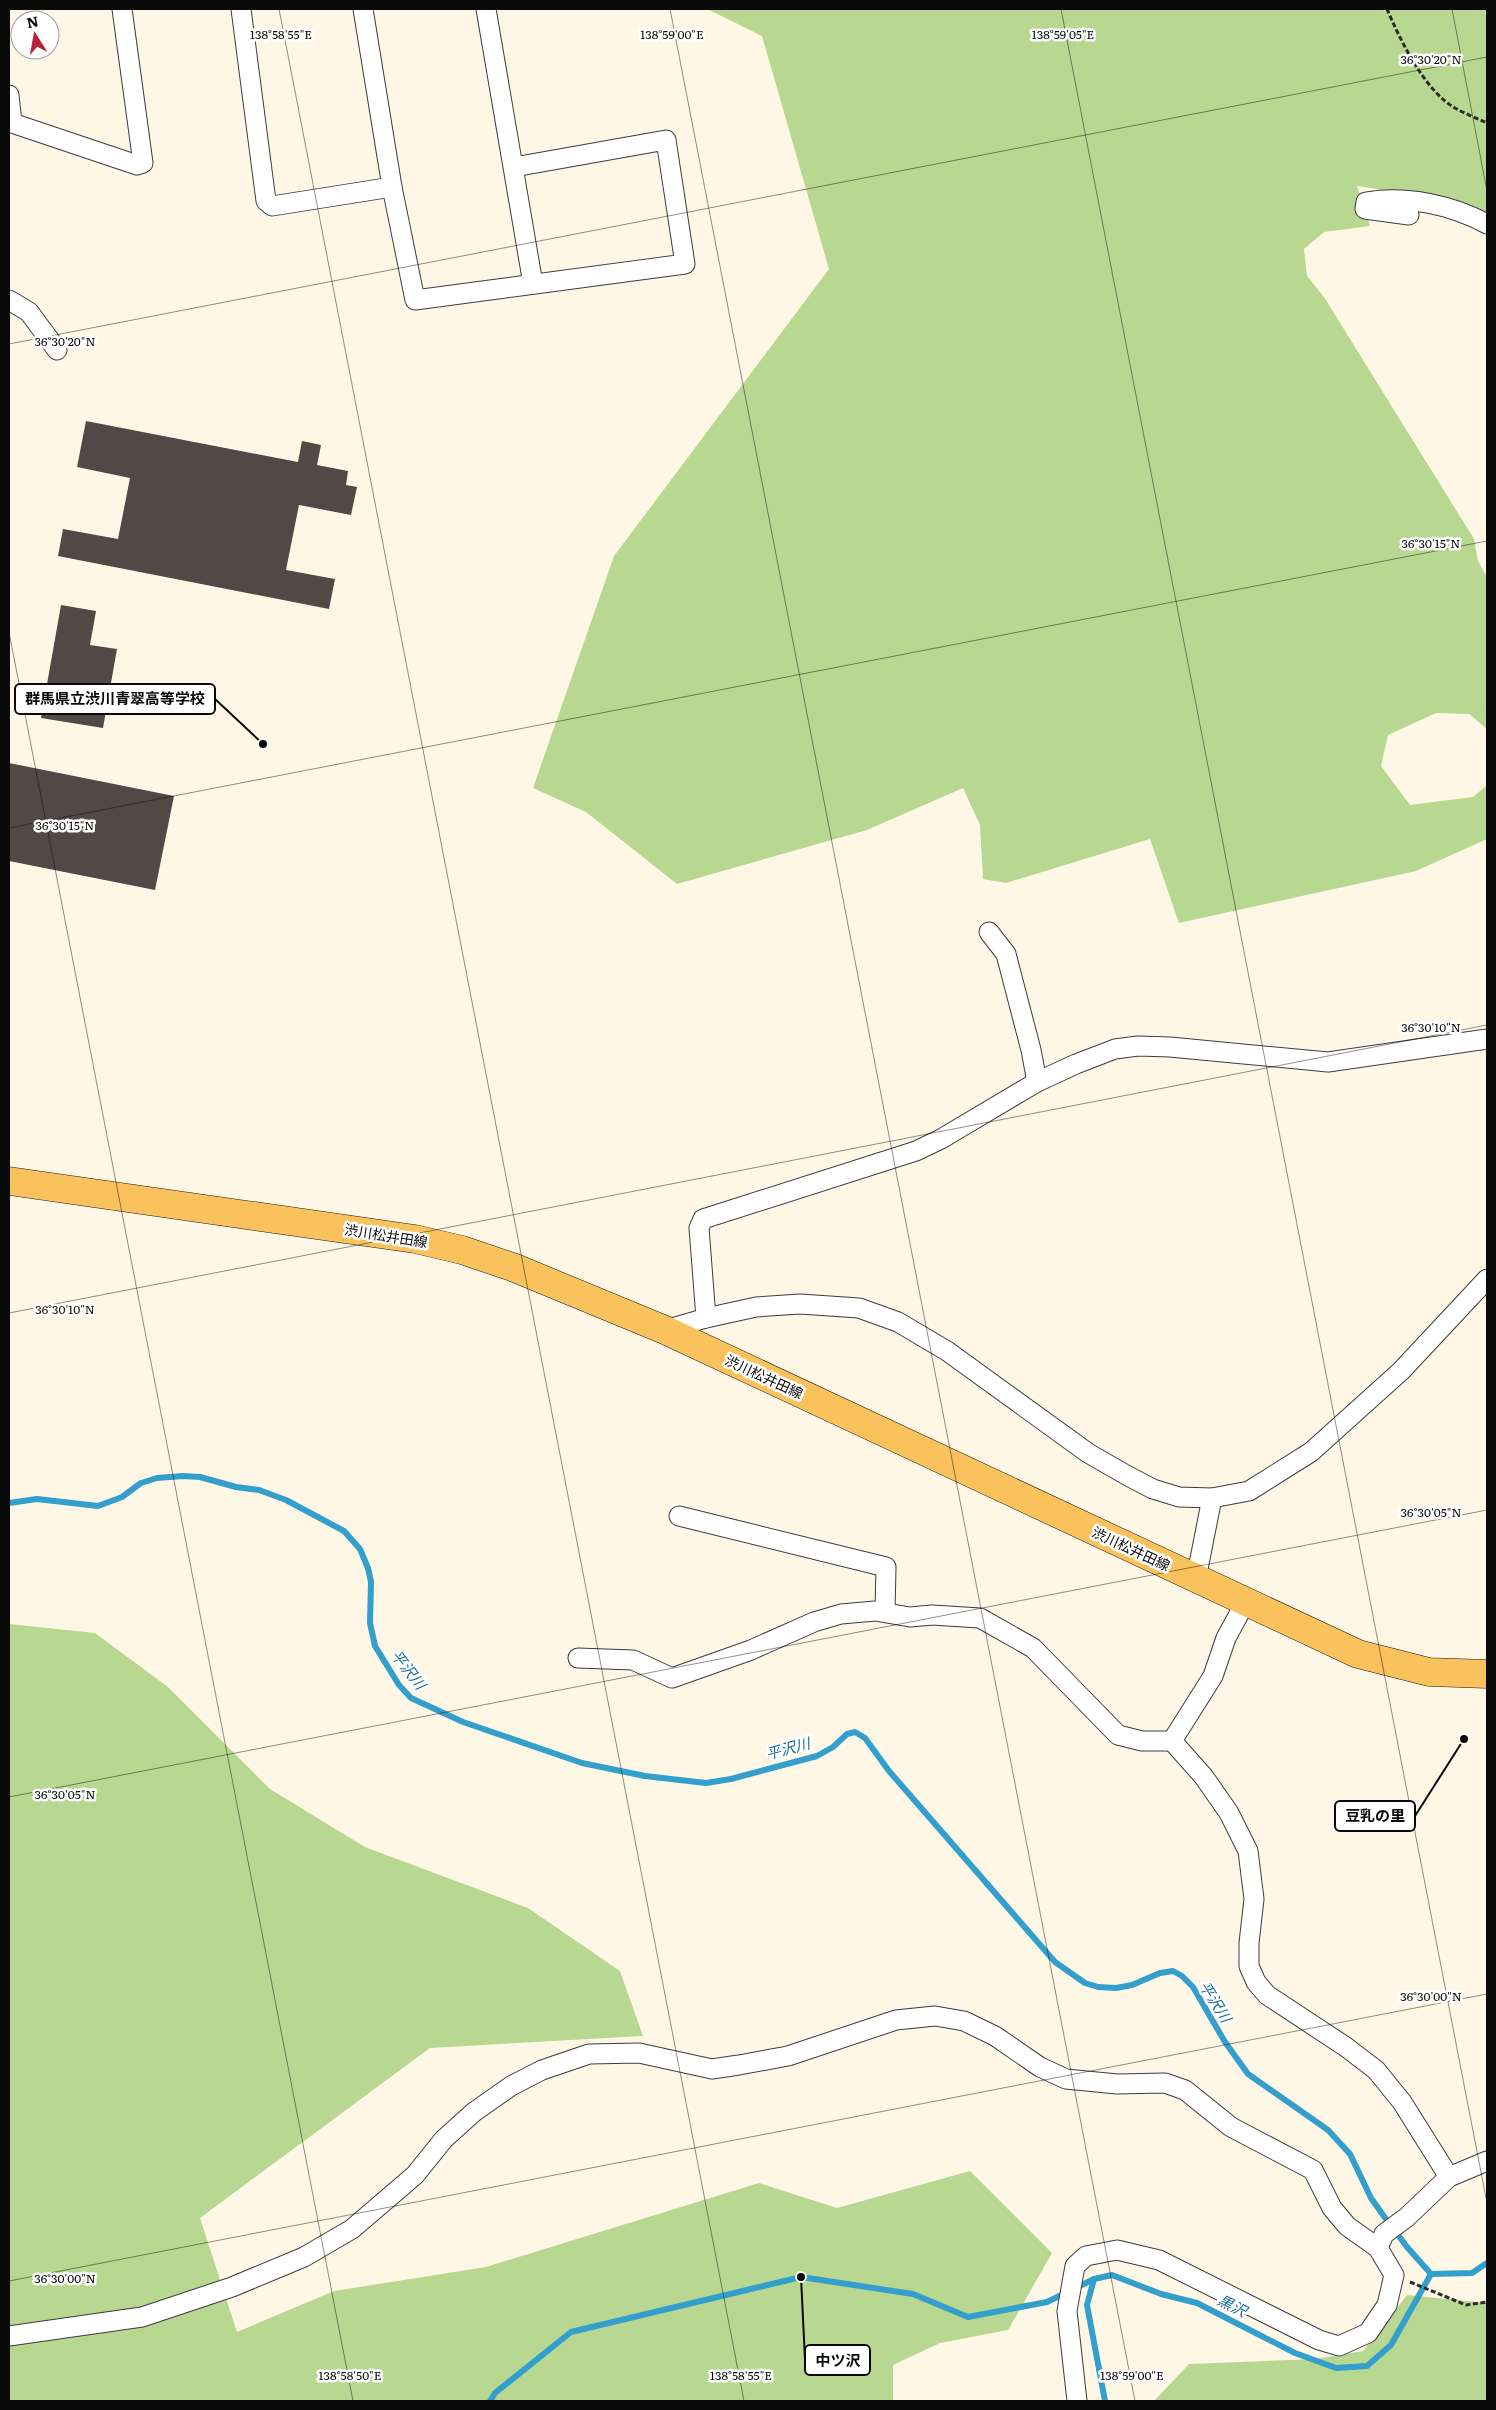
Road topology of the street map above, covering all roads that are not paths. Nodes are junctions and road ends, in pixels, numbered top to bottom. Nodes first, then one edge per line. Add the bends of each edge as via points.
1 (122, 9) edge
2 (241, 9) edge
3 (363, 9) edge
4 (486, 9) edge
5 (9, 95) edge
6 (514, 167) junction
7 (392, 187) junction
8 (1409, 215) dead end
9 (1487, 224) edge
10 (533, 284) junction
11 (9, 300) edge
12 (56, 350) dead end
13 (989, 932) dead end
14 (1487, 1039) edge
15 (1037, 1082) junction
16 (9, 1181) edge
17 (1487, 1279) edge
18 (706, 1318) junction
19 (665, 1330) junction
20 (1212, 1498) junction
21 (679, 1516) dead end
22 (1196, 1579) junction
23 (1245, 1603) junction
24 (884, 1612) junction
25 (578, 1658) dead end
26 (1487, 1674) edge
27 (1172, 1741) junction
28 (1487, 2161) edge
29 (1449, 2177) junction
30 (1378, 2248) junction
31 (9, 2336) edge
32 (1077, 2401) edge

1 - 5 street via 143,163 137,165 12,123
2 - 7 street via 266,201 272,206
3 - 7 street
4 - 6 street
6 - 10 street
6 - 10 street via 666,140 685,264
7 - 10 street via 415,300
8 - 9 street via 1366,209 1366,202 1381,199 1414,201 1450,208
11 - 12 street via 29,312
13 - 15 street via 1006,954
14 - 15 street via 1328,1062 1138,1046 1115,1049
15 - 18 street via 916,1151 703,1219 699,1228
16 - 19 main road, 渋川松井田線 via 415,1239 462,1250 515,1268
17 - 20 street via 1401,1371 1311,1452 1249,1491
18 - 19 street
18 - 20 street via 756,1307 800,1304 859,1308 898,1322 947,1351 1088,1453 1128,1476 1153,1489 1179,1497
19 - 22 main road, 渋川松井田線
20 - 22 street
21 - 24 street via 886,1567
22 - 23 main road, 渋川松井田線
23 - 26 main road, 渋川松井田線 via 1358,1654 1429,1672
23 - 27 street via 1226,1638 1212,1676
24 - 25 street via 841,1614 814,1622 751,1650 672,1678 633,1660
24 - 27 street via 980,1618 1033,1648 1118,1735 1142,1741
27 - 29 street via 1204,1777 1229,1813 1248,1851 1254,1899 1249,1966 1256,1982 1266,1995 1376,2070 1402,2102
28 - 29 street
29 - 30 street via 1384,2234
30 - 31 street via 1347,2226 1332,2208 1313,2170 1231,2127 1185,2090 1165,2083 1117,2084 1066,2079 964,2021 934,2016 896,2020 788,2056 712,2069 639,2053 588,2054 542,2070 511,2086 474,2112 444,2139 415,2175 352,2229 304,2256 232,2288 142,2317
30 - 32 street via 1394,2275 1387,2305 1368,2333 1339,2346 1319,2340 1159,2260 1116,2250 1086,2256 1075,2266 1067,2311

